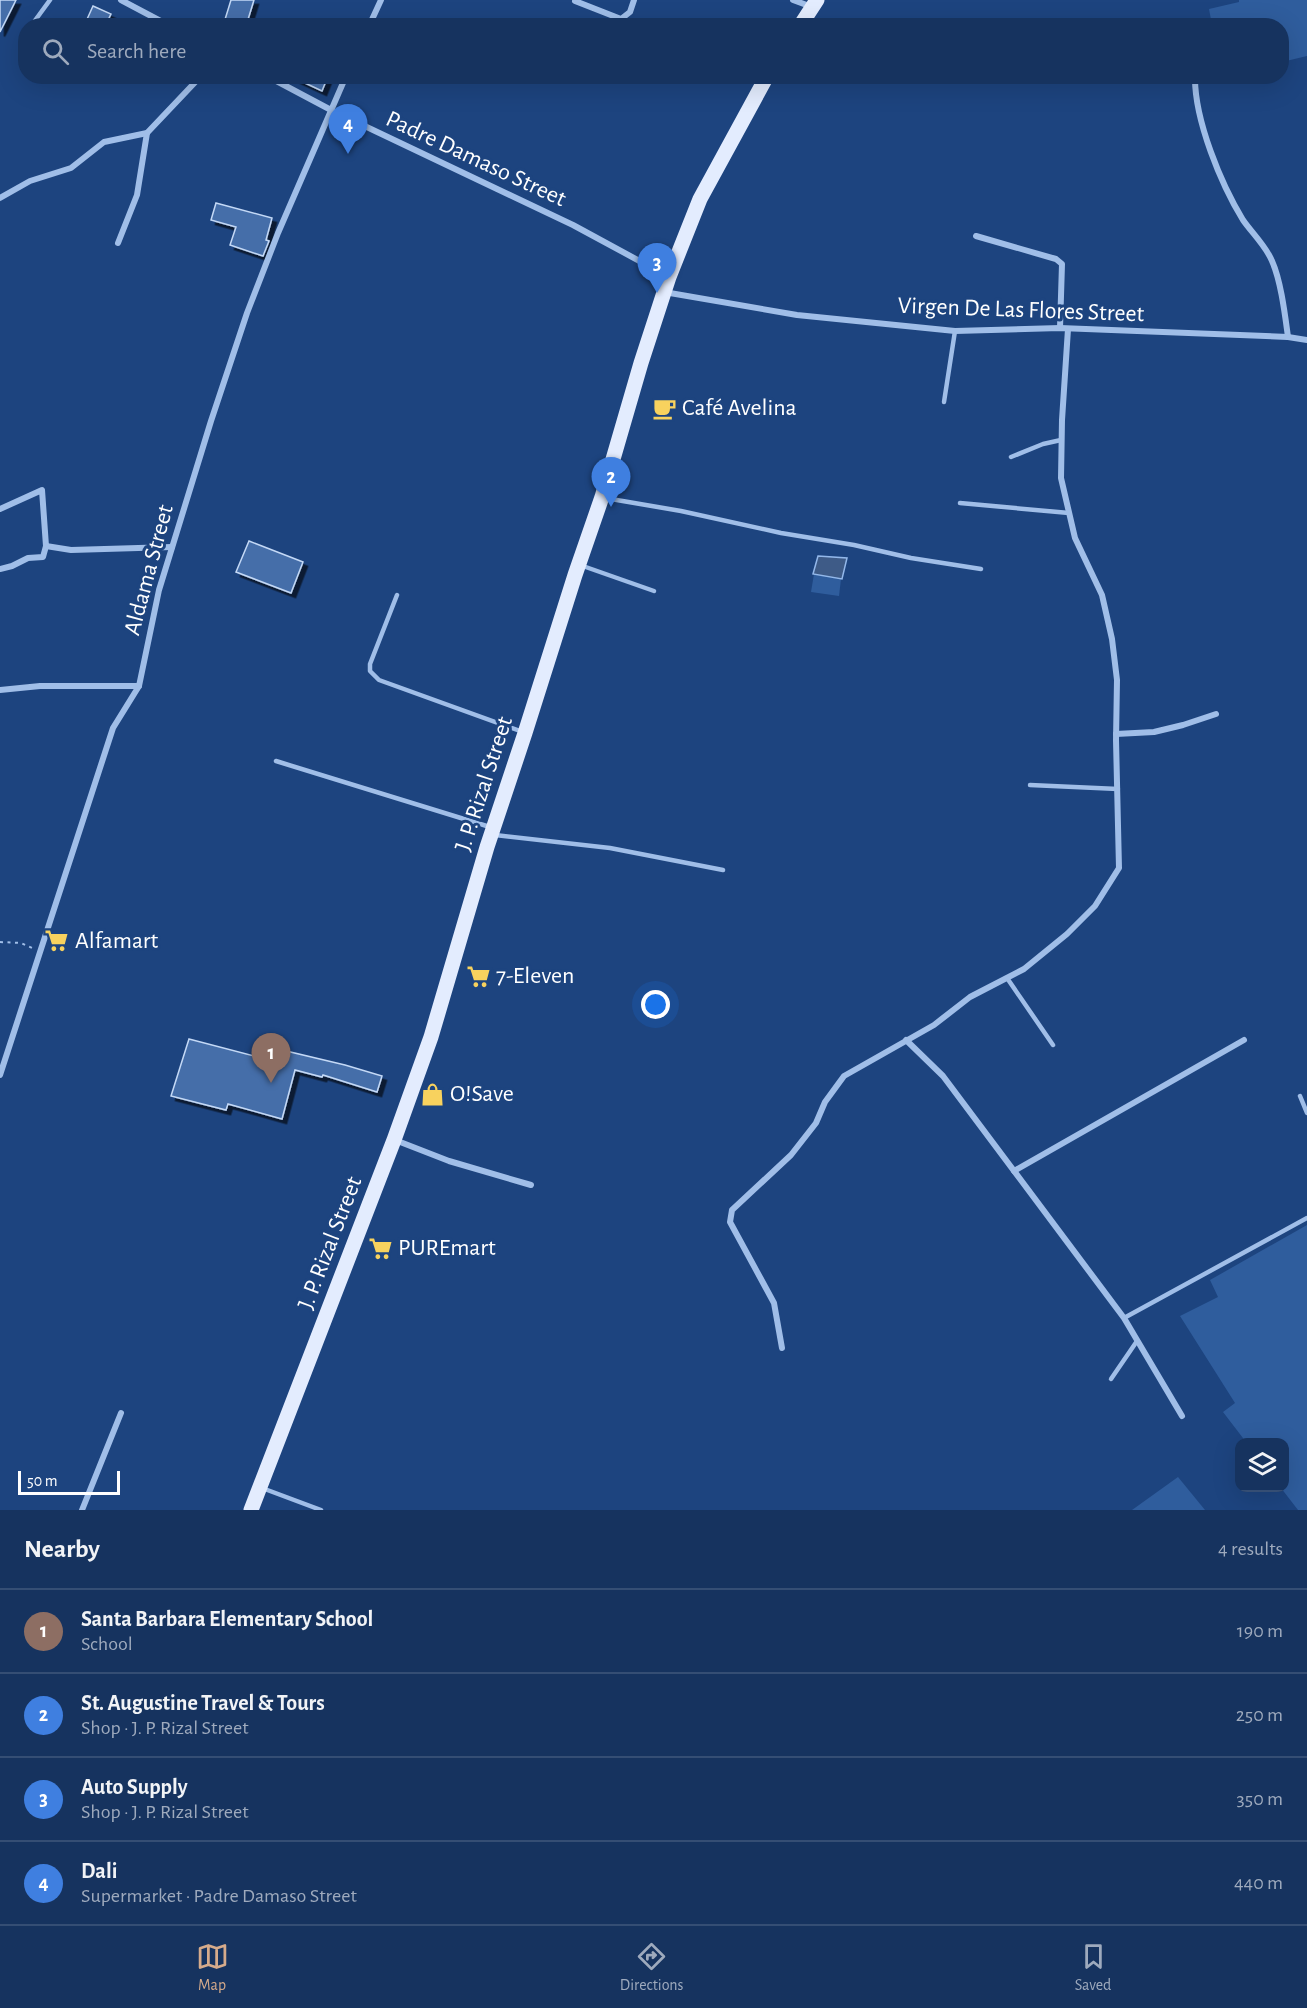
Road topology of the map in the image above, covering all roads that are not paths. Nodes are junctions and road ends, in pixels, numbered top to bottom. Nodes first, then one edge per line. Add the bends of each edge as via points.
1 (50, 0) edge
2 (121, 0) edge
3 (381, 0) edge
4 (634, 0) edge
5 (793, 0) edge
6 (575, 1) edge
7 (815, 4) edge
8 (37, 18) edge
9 (155, 18) edge
10 (373, 18) edge
11 (618, 18) edge
12 (622, 18) edge
13 (805, 18) edge
14 (193, 84) edge
15 (282, 84) edge
16 (342, 84) edge
17 (762, 84) edge
18 (1195, 84) edge
19 (331, 110) junction
20 (147, 133) junction
21 (0, 198) edge
22 (976, 236) dead end
23 (118, 243) dead end
24 (666, 284) junction
25 (1060, 328) junction
26 (1068, 329) junction
27 (955, 331) junction
28 (1288, 337) junction
29 (1307, 340) edge
30 (944, 402) dead end
31 (1061, 440) junction
32 (1011, 457) dead end
33 (602, 497) junction
34 (960, 503) dead end
35 (0, 509) edge
36 (1069, 513) junction
37 (46, 546) junction
38 (172, 546) junction
39 (580, 565) junction
40 (0, 569) edge
41 (981, 569) dead end
42 (654, 591) dead end
43 (397, 595) dead end
44 (139, 686) junction
45 (0, 690) edge
46 (1216, 714) dead end
47 (525, 733) junction
48 (1116, 734) junction
49 (276, 761) dead end
50 (1030, 785) dead end
51 (1118, 789) junction
52 (492, 831) junction
53 (723, 870) dead end
54 (1007, 978) junction
55 (906, 1040) junction
56 (1244, 1040) dead end
57 (1053, 1045) dead end
58 (0, 1075) edge
59 (1300, 1096) dead end
60 (1307, 1113) edge
61 (394, 1140) junction
62 (1014, 1171) junction
63 (531, 1185) dead end
64 (1307, 1218) edge
65 (1124, 1318) junction
66 (1137, 1341) junction
67 (782, 1348) dead end
68 (1111, 1379) dead end
69 (121, 1413) dead end
70 (1182, 1416) dead end
71 (259, 1487) junction
72 (82, 1510) edge
73 (251, 1510) edge
74 (321, 1510) edge

1 - 8 lane
2 - 9 street
3 - 10 street
4 - 12 street via 630,12
5 - 7 street
6 - 11 street
7 - 13 main road
14 - 20 street
15 - 19 street, Padre Damaso Street
16 - 19 street, Aldama Street
17 - 24 main road, J. P. Rizal Street via 700,199
18 - 28 street via 1201,119 1227,194 1272,260
19 - 24 street, Padre Damaso Street via 573,225
19 - 38 street, Aldama Street via 247,313
20 - 21 street via 104,142 71,168 30,181
20 - 23 street via 137,195
22 - 25 street via 1062,264
24 - 27 street, Virgen De Las Flores Street via 798,315
24 - 33 main road, J. P. Rizal Street
25 - 26 street, Virgen De Las Flores Street
25 - 27 street, Virgen De Las Flores Street
26 - 28 street, Virgen De Las Flores Street
26 - 31 street
27 - 30 lane
28 - 29 street, Virgen De Las Flores Street
31 - 32 lane
31 - 36 street via 1060,477
33 - 39 main road, J. P. Rizal Street
33 - 41 lane
34 - 36 lane
35 - 37 street via 42,490
36 - 48 street via 1075,538 1102,595 1112,639 1117,680
37 - 38 street via 71,550
37 - 40 street via 43,557 28,558
38 - 44 street, Aldama Street
39 - 42 lane
39 - 47 main road, J. P. Rizal Street
43 - 47 lane via 370,671 379,680
44 - 45 street
44 - 58 street, Aldama Street via 113,728
46 - 48 street via 1154,732
47 - 52 main road, J. P. Rizal Street
48 - 51 street
49 - 52 lane
50 - 51 lane
51 - 54 street via 1119,868 1095,906 1067,934
52 - 53 lane
52 - 61 main road, J. P. Rizal Street via 431,1037
54 - 55 street via 970,997 934,1025
54 - 57 lane
55 - 62 street via 943,1076
55 - 67 street via 844,1076 791,1155 732,1210 730,1222 774,1303
56 - 62 street
59 - 60 lane
61 - 63 street
61 - 71 main road, J. P. Rizal Street
62 - 65 street
64 - 65 lane
65 - 66 street
66 - 68 lane
66 - 70 street
69 - 72 street
71 - 73 main road, J. P. Rizal Street
71 - 74 lane

